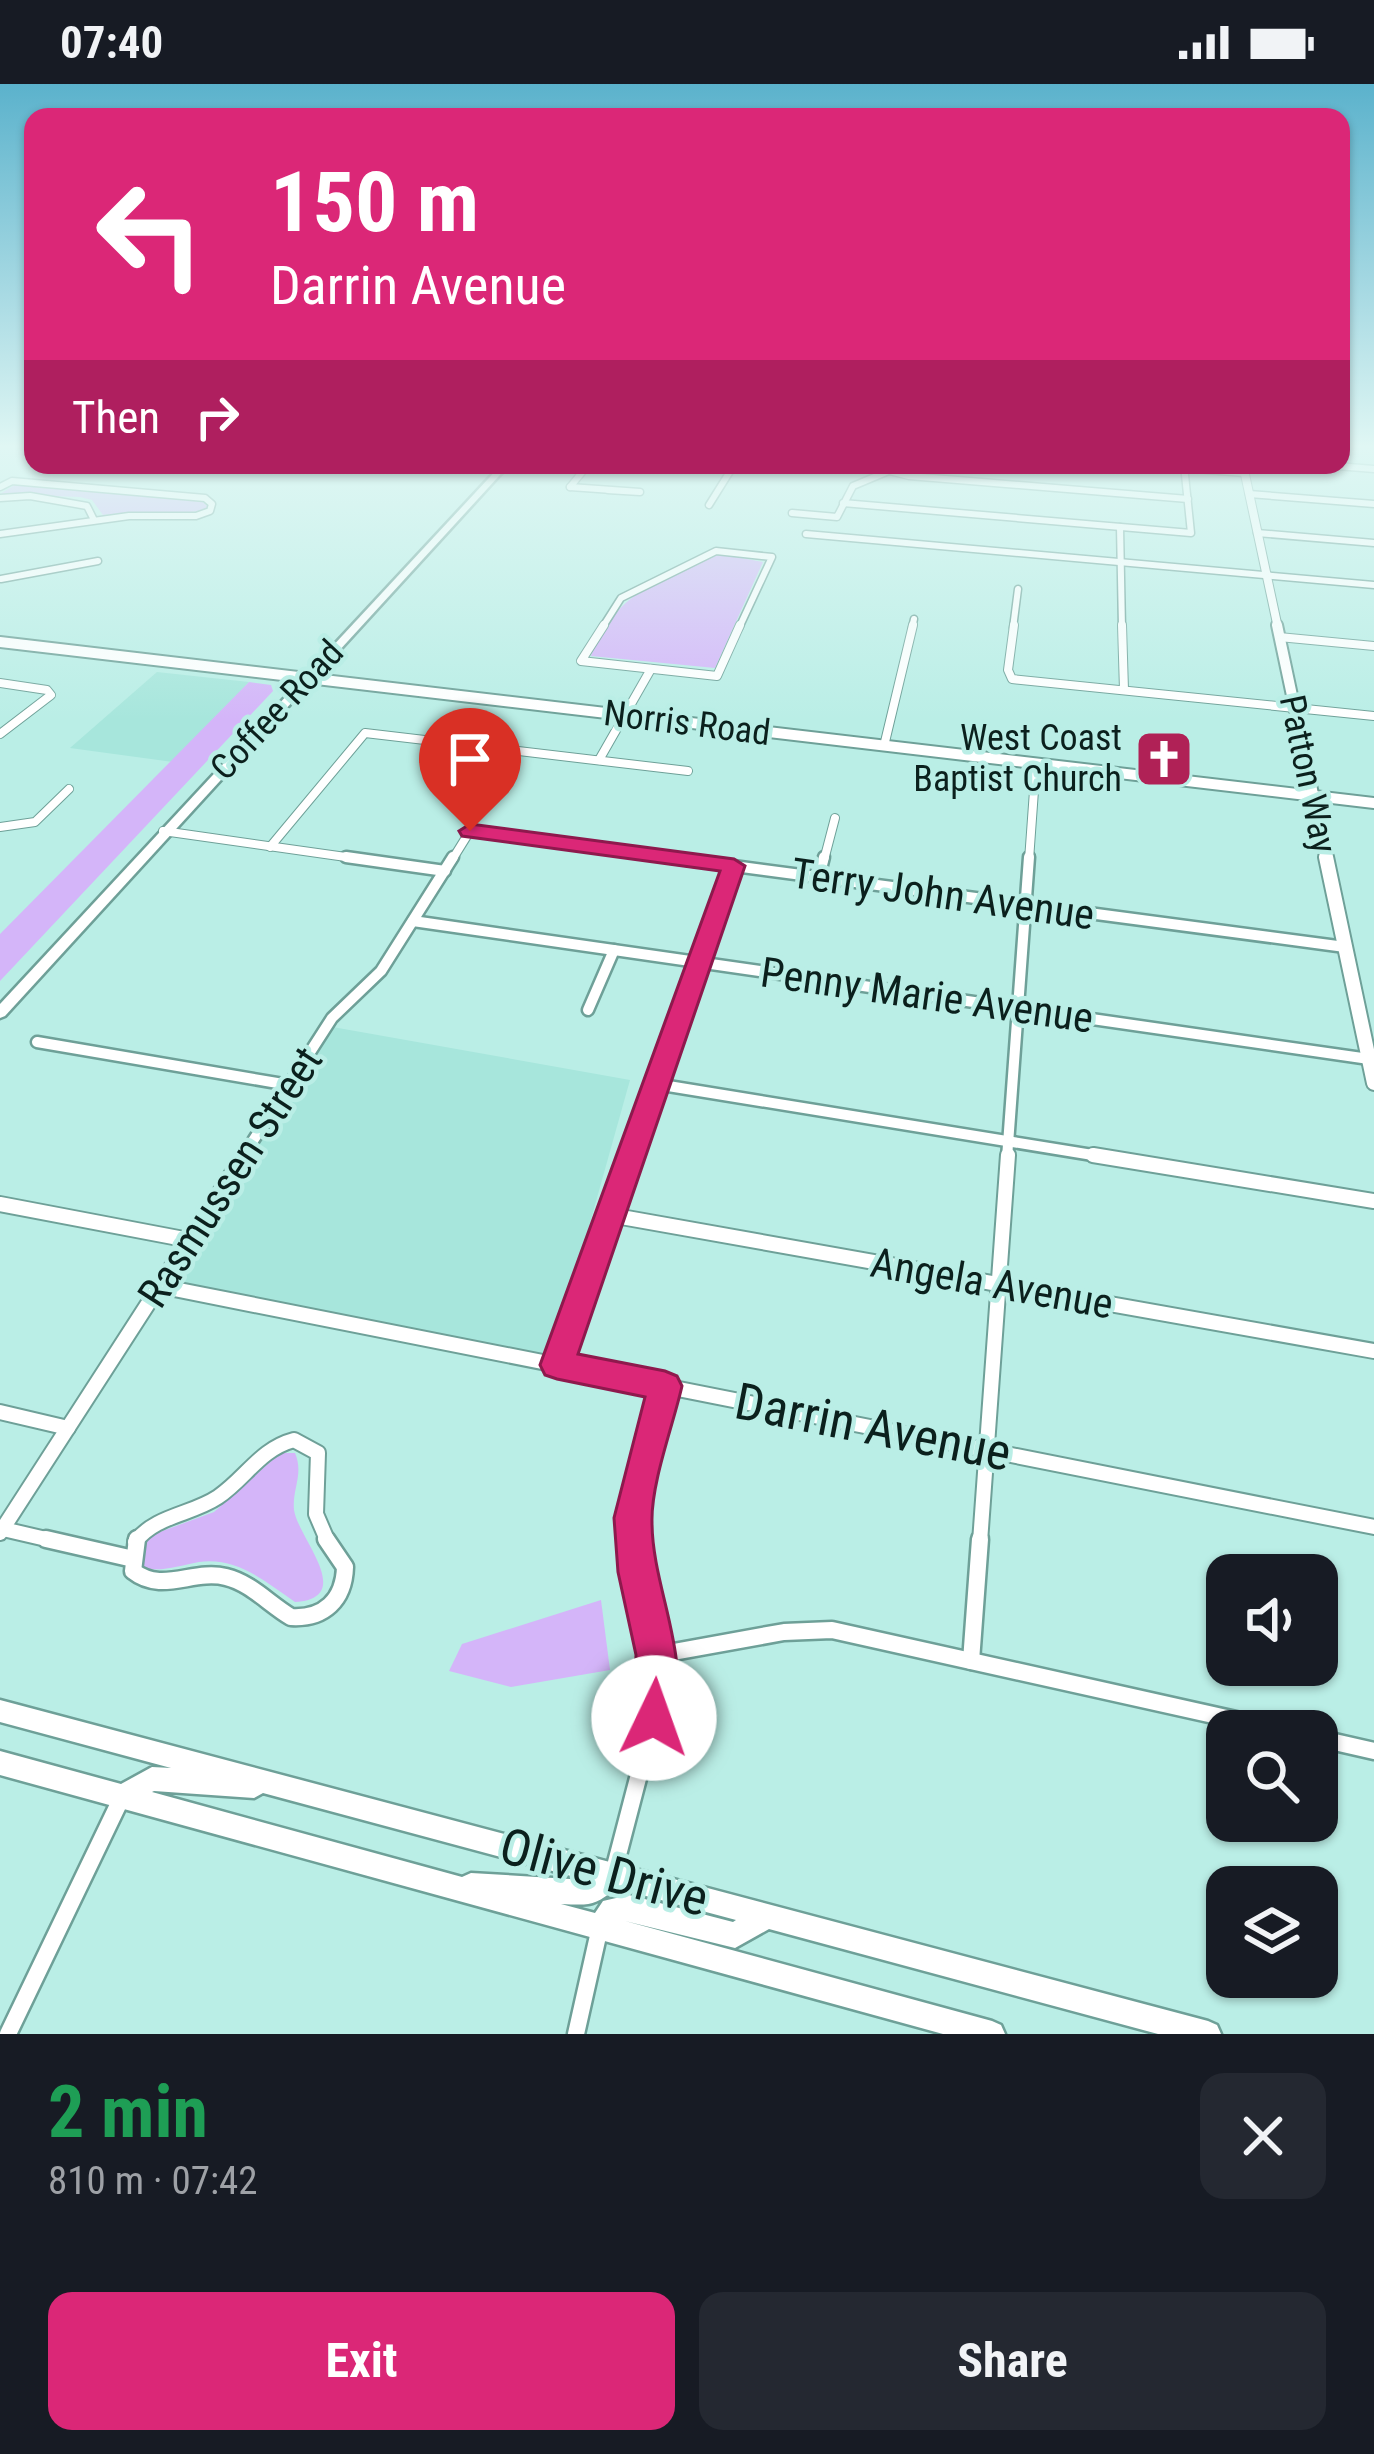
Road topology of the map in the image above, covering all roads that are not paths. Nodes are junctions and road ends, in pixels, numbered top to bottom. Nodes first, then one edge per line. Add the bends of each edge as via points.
1 (437, 538) edge
2 (851, 538) edge
3 (1120, 538) edge
4 (1258, 538) edge
5 (1316, 538) edge
6 (1374, 543) edge
7 (98, 561) dead end
8 (1121, 562) junction
9 (1266, 575) junction
10 (0, 577) edge
11 (1374, 585) edge
12 (1018, 589) dead end
13 (3, 591) edge
14 (914, 619) dead end
15 (1279, 637) junction
16 (0, 642) edge
17 (1374, 646) edge
18 (651, 669) junction
19 (307, 679) junction
20 (0, 683) edge
21 (1124, 690) junction
22 (1294, 708) junction
23 (624, 716) junction
24 (1374, 716) edge
25 (0, 734) edge
26 (884, 746) junction
27 (599, 760) junction
28 (1036, 763) junction
29 (688, 771) dead end
30 (69, 789) dead end
31 (1313, 795) junction
32 (1374, 802) edge
33 (835, 818) dead end
34 (0, 827) edge
35 (163, 831) junction
36 (470, 831) joint
37 (270, 847) junction
38 (734, 866) junction
39 (445, 871) junction
40 (819, 878) junction
41 (1026, 904) junction
42 (413, 921) junction
43 (1345, 947) junction
44 (614, 950) junction
45 (49, 954) junction
46 (700, 962) junction
47 (0, 998) edge
48 (1018, 1009) junction
49 (588, 1010) dead end
50 (0, 1013) edge
51 (37, 1042) dead end
52 (1369, 1059) junction
53 (656, 1084) junction
54 (1374, 1084) edge
55 (289, 1085) junction
56 (1008, 1142) junction
57 (1374, 1201) edge
58 (0, 1204) edge
59 (610, 1215) junction
60 (189, 1240) junction
61 (998, 1285) junction
62 (159, 1286) junction
63 (1374, 1351) edge
64 (557, 1365) junction
65 (665, 1386) junction
66 (0, 1412) edge
67 (68, 1427) junction
68 (986, 1450) junction
69 (1374, 1527) edge
70 (2, 1531) edge
71 (130, 1558) junction
72 (657, 1655) junction
73 (970, 1661) junction
74 (0, 1711) edge
75 (1206, 1713) edge
76 (1338, 1743) edge
77 (1374, 1751) edge
78 (0, 1762) edge
79 (293, 1790) junction
80 (123, 1796) junction
81 (613, 1874) junction
82 (438, 1882) junction
83 (768, 1916) junction
84 (600, 1927) junction
85 (8, 2034) edge
86 (576, 2034) edge
87 (992, 2034) edge
88 (1208, 2034) edge

1 - 19 main road, Coffee Road
2 - 8 street
3 - 8 street
4 - 9 street, Patton Way
5 - 6 street
7 - 10 street
8 - 9 street
8 - 21 street
9 - 11 street
9 - 15 street, Patton Way
10 - 13 street
12 - 21 street via 1012,679
14 - 26 street
15 - 17 street
15 - 22 street, Patton Way
16 - 19 street, Norris Road
18 - 18 street via 581,661 622,598 716,551 772,557 717,676
18 - 23 street
19 - 23 street, Norris Road
19 - 35 main road, Coffee Road
20 - 25 street via 50,692
21 - 22 street
22 - 24 street
22 - 31 street, Patton Way
23 - 26 street, Norris Road
23 - 27 street
26 - 28 street, Norris Road
27 - 29 street
27 - 37 street via 365,733
28 - 31 street, Norris Road
28 - 41 street
30 - 34 street via 23,827
31 - 32 street, Norris Road
31 - 43 street, Patton Way
33 - 40 street
35 - 37 street
35 - 45 main road, Coffee Road
36 - 38 street, Terry John Avenue
36 - 39 street, Rasmussen Street
37 - 39 street
38 - 40 street, Terry John Avenue
38 - 46 street
39 - 42 street, Rasmussen Street
40 - 41 street, Terry John Avenue
41 - 43 street, Terry John Avenue
41 - 48 street
42 - 44 street, Penny Marie Avenue
42 - 55 street, Rasmussen Street via 374,982 332,1018
43 - 52 street, Patton Way
44 - 46 street, Penny Marie Avenue
44 - 49 street
45 - 47 main road, Coffee Road
45 - 50 main road, Coffee Road
46 - 48 street, Penny Marie Avenue
46 - 53 street
48 - 52 street, Penny Marie Avenue
48 - 56 street
51 - 55 street
52 - 54 street, Patton Way
53 - 56 street
53 - 59 street
55 - 60 street, Rasmussen Street
56 - 57 street
56 - 61 street
58 - 60 street
59 - 61 street, Angela Avenue
59 - 64 street
60 - 62 street, Rasmussen Street
61 - 63 street, Angela Avenue
61 - 68 street
62 - 64 street, Darrin Avenue
62 - 67 street, Rasmussen Street
64 - 65 street, Darrin Avenue
65 - 68 street, Darrin Avenue
65 - 72 street via 632,1518
66 - 67 street
67 - 70 street, Rasmussen Street
68 - 69 street, Darrin Avenue
68 - 73 street
70 - 71 street
71 - 71 street via 149,1582 233,1577 302,1618 326,1610 346,1579 315,1510 318,1453 295,1440 268,1449 212,1501 149,1525
72 - 73 street via 805,1629
72 - 81 street via 654,1718
73 - 75 street
74 - 79 main road, Olive Drive
76 - 77 street
78 - 80 main road, Olive Drive
79 - 80 main road via 152,1779
79 - 81 main road, Olive Drive
80 - 82 main road, Olive Drive
80 - 85 street
81 - 82 main road via 591,1893
81 - 83 main road, Olive Drive
82 - 84 main road, Olive Drive
83 - 84 main road via 735,1935 629,1908 612,1910
83 - 88 main road, Olive Drive
84 - 86 street
84 - 87 main road, Olive Drive

